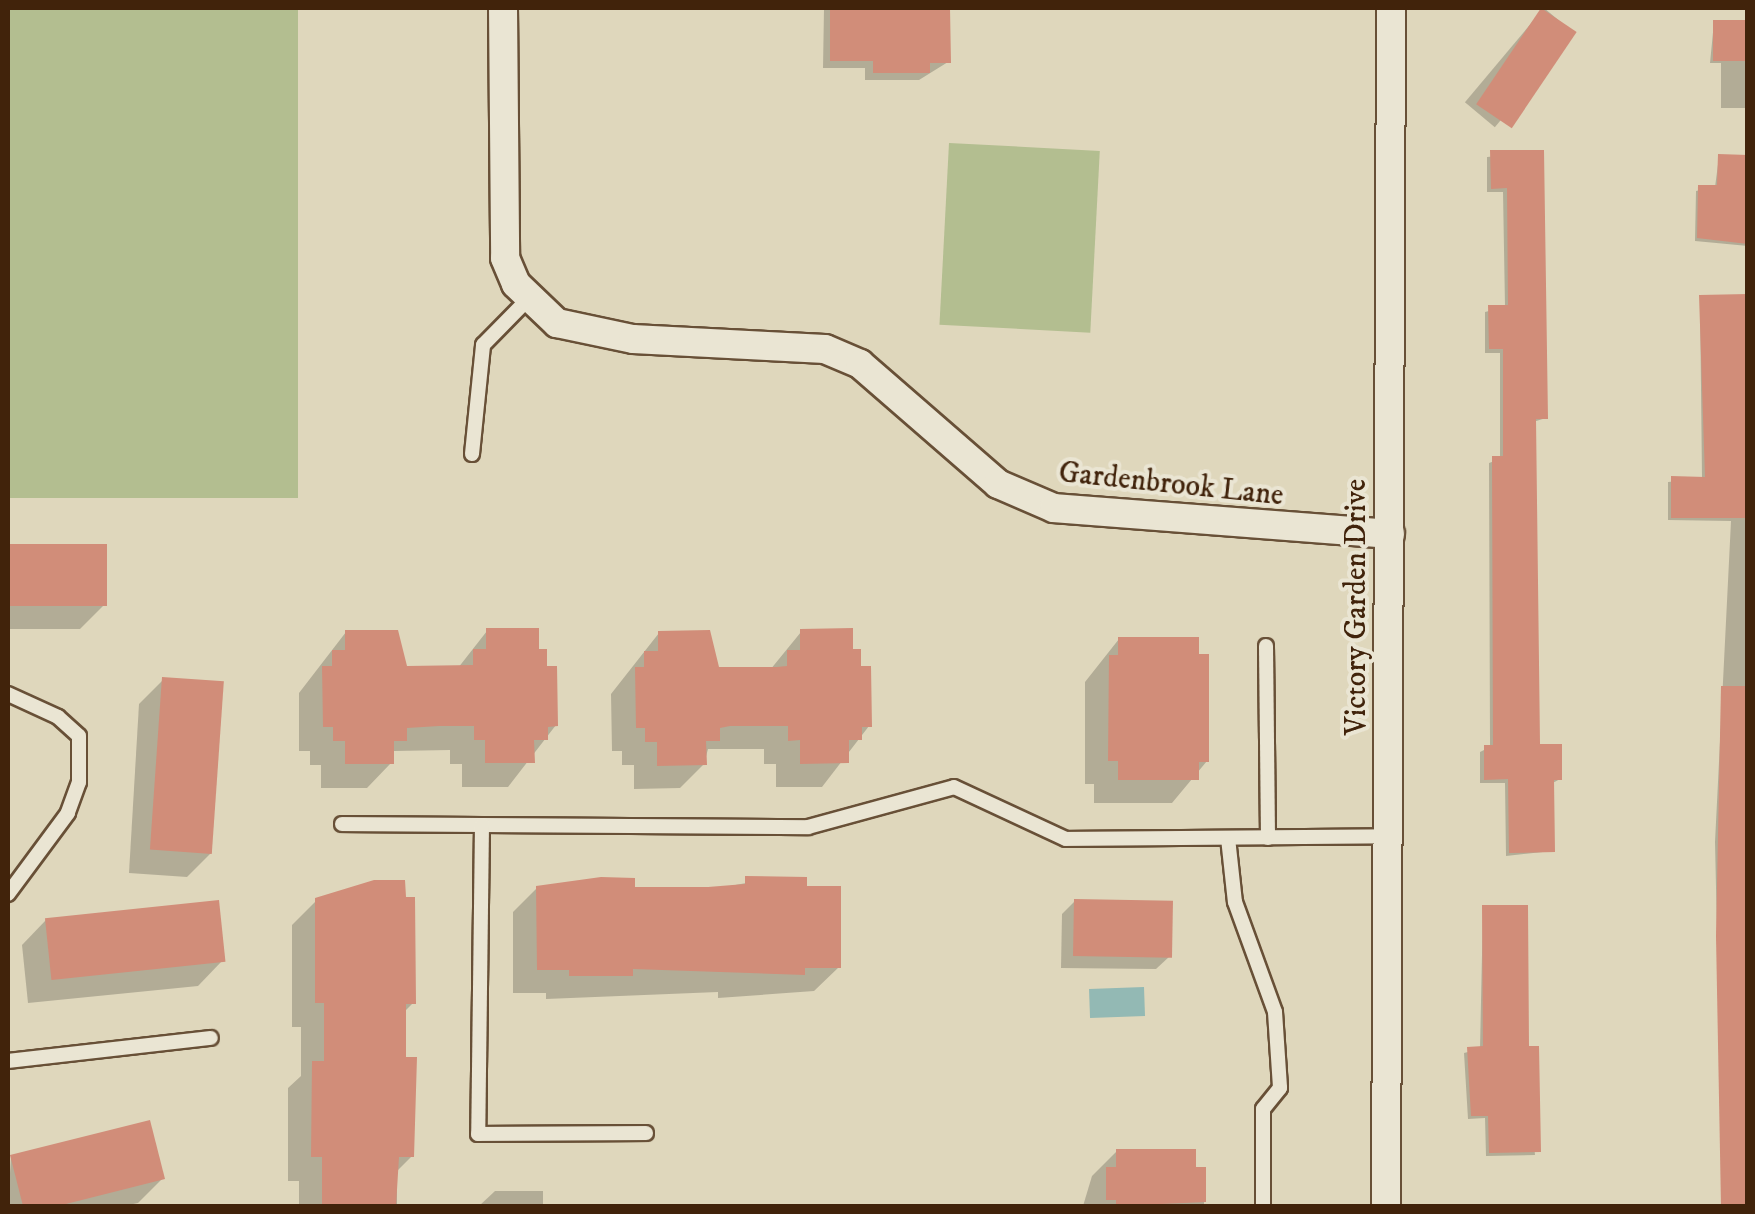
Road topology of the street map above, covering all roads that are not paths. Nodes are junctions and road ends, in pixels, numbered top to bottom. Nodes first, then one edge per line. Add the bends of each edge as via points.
1 (503, 8) edge
2 (1391, 8) edge
3 (528, 298) junction
4 (472, 454) dead end
5 (1390, 534) junction
6 (1266, 646) dead end
7 (8, 694) edge
8 (342, 824) dead end
9 (482, 825) junction
10 (1388, 836) junction
11 (1228, 838) junction
12 (1268, 838) junction
13 (8, 894) edge
14 (211, 1038) dead end
15 (8, 1060) edge
16 (646, 1133) dead end
17 (1262, 1206) edge
18 (1386, 1206) edge

1 - 3 street, Gardenbrook Lane via 500,216 505,258
2 - 5 street, Victory Garden Drive
3 - 4 lane via 483,345
3 - 5 street, Gardenbrook Lane via 557,323 583,332 826,349 860,364 998,484 1054,508
5 - 10 street, Victory Garden Drive
6 - 12 lane
7 - 13 lane via 58,717 80,736 80,782 68,813
8 - 9 lane
9 - 11 lane via 808,828 954,788 1066,839
9 - 16 lane via 478,1134
10 - 12 lane
10 - 18 street, Victory Garden Drive
11 - 12 lane
11 - 17 lane via 1235,902 1275,1012 1280,1088 1263,1108
14 - 15 lane

